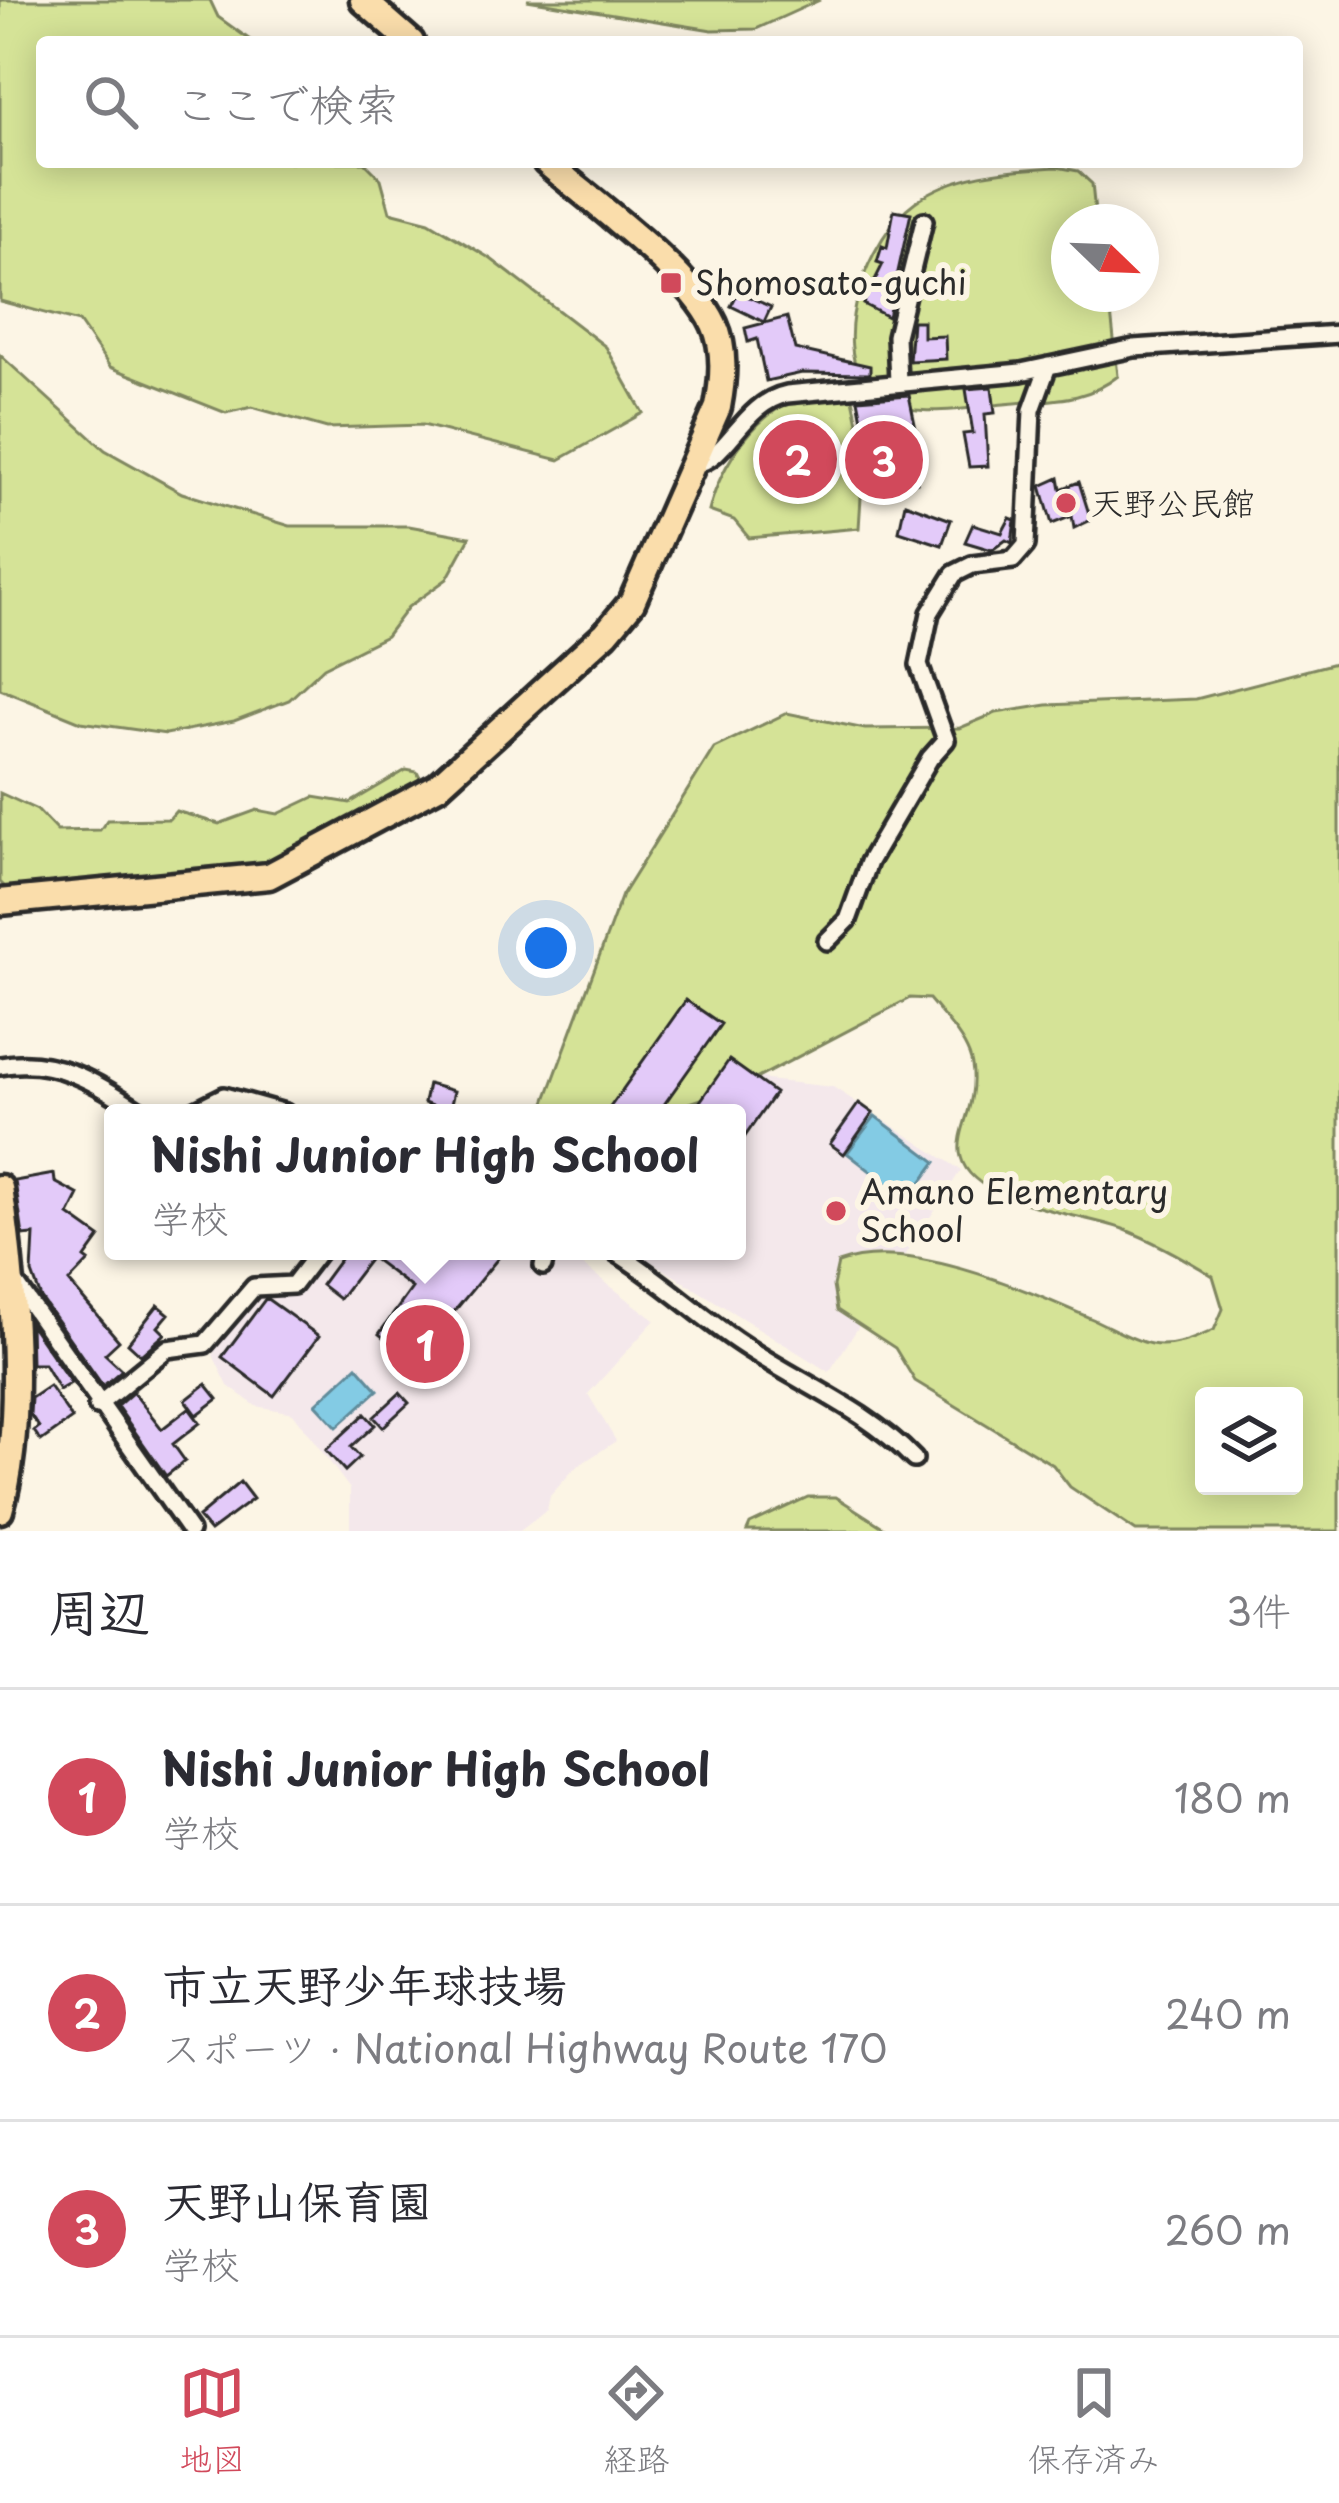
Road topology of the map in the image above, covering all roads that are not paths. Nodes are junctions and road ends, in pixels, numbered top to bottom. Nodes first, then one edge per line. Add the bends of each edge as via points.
1 (364, 0) edge
2 (404, 36) edge
3 (554, 168) edge
4 (924, 220) dead end
5 (1339, 334) edge
6 (1048, 366) junction
7 (898, 382) junction
8 (695, 464) junction
9 (0, 902) edge
10 (827, 941) dead end
11 (0, 1066) edge
12 (128, 1104) edge
13 (208, 1104) edge
14 (253, 1104) edge
15 (0, 1188) edge
16 (4, 1236) edge
17 (312, 1260) edge
18 (629, 1260) edge
19 (12, 1278) junction
20 (6, 1313) edge
21 (97, 1406) junction
22 (914, 1459) dead end
23 (0, 1510) edge
24 (190, 1531) edge

1 - 2 highway
3 - 8 highway via 696,295 716,328 724,375
4 - 7 street via 896,336
5 - 6 street via 1134,349
6 - 7 street
6 - 10 street via 1032,410 1026,545 1013,560 972,565 944,581 919,665 946,740 869,862 848,920
7 - 8 street via 773,397
8 - 9 highway via 632,602 467,763 406,808 269,877
11 - 12 street via 46,1064
13 - 14 street via 224,1096
15 - 16 highway
16 - 19 highway
17 - 21 street via 293,1285 254,1287 205,1344 167,1349
18 - 22 street via 727,1334 886,1430
19 - 20 highway
19 - 21 street
20 - 23 highway via 10,1415
21 - 24 street

